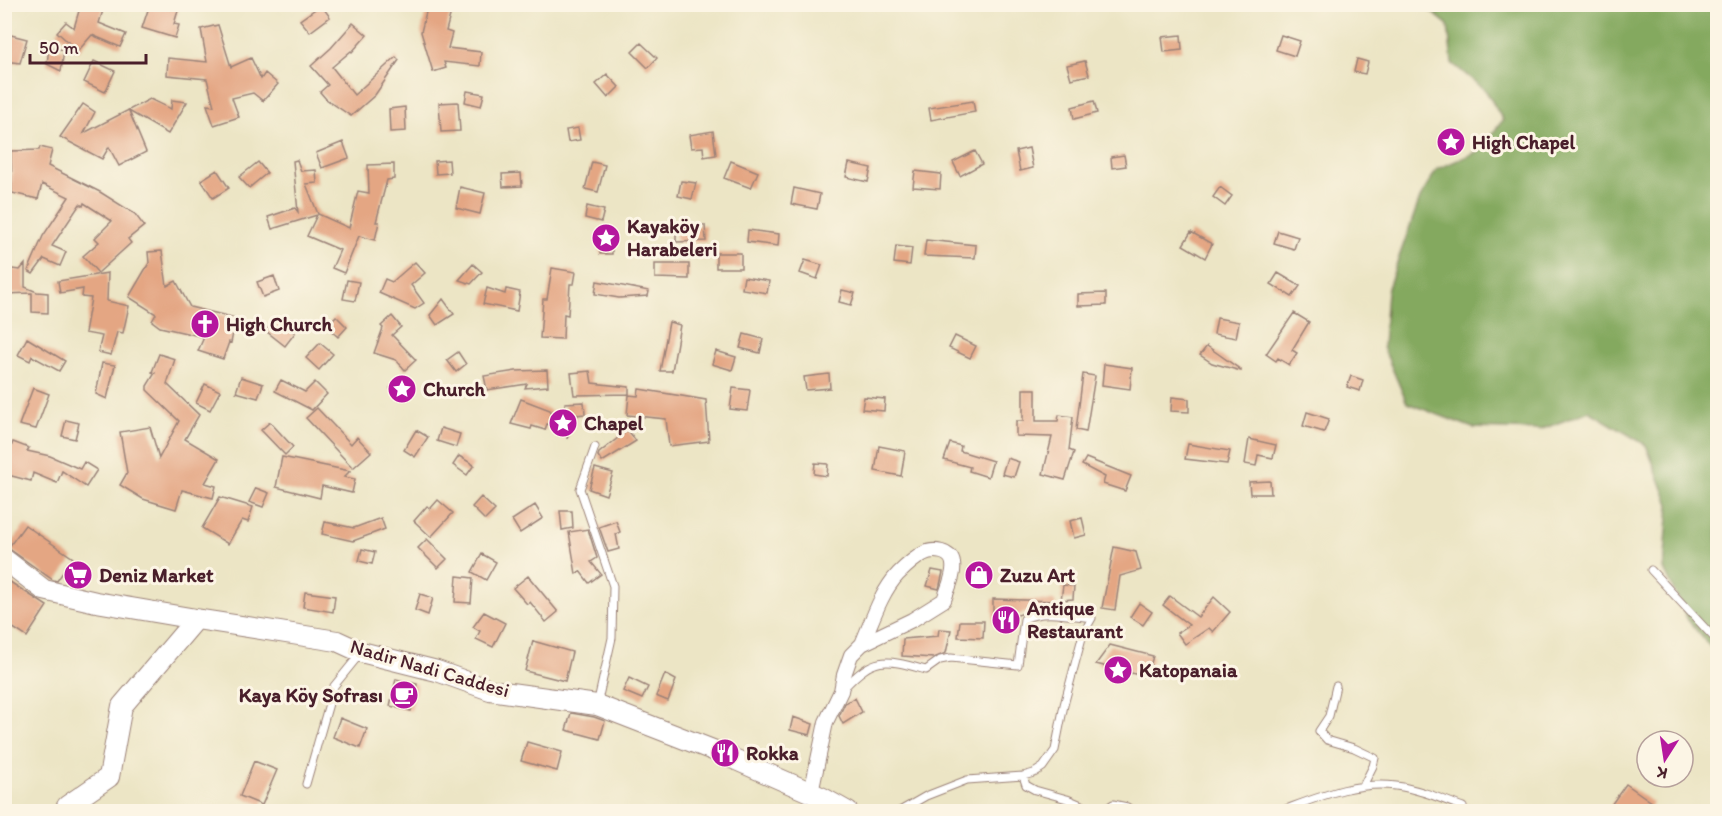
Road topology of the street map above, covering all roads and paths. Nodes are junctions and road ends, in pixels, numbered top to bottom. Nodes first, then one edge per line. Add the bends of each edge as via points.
1 (595, 447) dead end
2 (4, 559) edge
3 (1651, 570) dead end
4 (196, 620) junction
5 (1718, 642) edge
6 (862, 644) junction
7 (361, 652) junction
8 (1336, 687) dead end
9 (841, 691) junction
10 (597, 705) junction
11 (1023, 776) junction
12 (306, 784) dead end
13 (1363, 786) junction
14 (811, 793) junction
15 (1463, 807) dead end
16 (65, 812) edge
17 (848, 812) edge
18 (898, 812) edge
19 (1100, 812) edge
20 (1134, 812) edge
21 (1278, 812) edge

1 - 10 lane via 580,489 613,586 612,638
2 - 4 street, Nadir Nadi Caddesi via 44,590
3 - 5 lane
4 - 7 street, Nadir Nadi Caddesi via 337,641
4 - 16 street via 122,706 109,777 67,806
6 - 6 street via 944,600 953,565 951,558 935,551 924,553 897,575
6 - 9 street via 851,655
7 - 10 street, Nadir Nadi Caddesi via 437,671 489,690
7 - 12 lane via 334,686
8 - 13 lane via 1329,716 1319,731 1327,740 1375,758
9 - 11 lane via 865,668 878,663 892,661 926,670 951,658 1018,665 1024,619 1050,614 1092,618 1083,634 1055,750 1043,767
9 - 14 street via 826,722
10 - 14 street, Nadir Nadi Caddesi
11 - 18 lane via 968,780
11 - 19 lane via 1026,785 1035,790
13 - 15 lane via 1396,786
13 - 21 lane
14 - 17 street, Nadir Nadi Caddesi
19 - 20 lane via 1113,804

